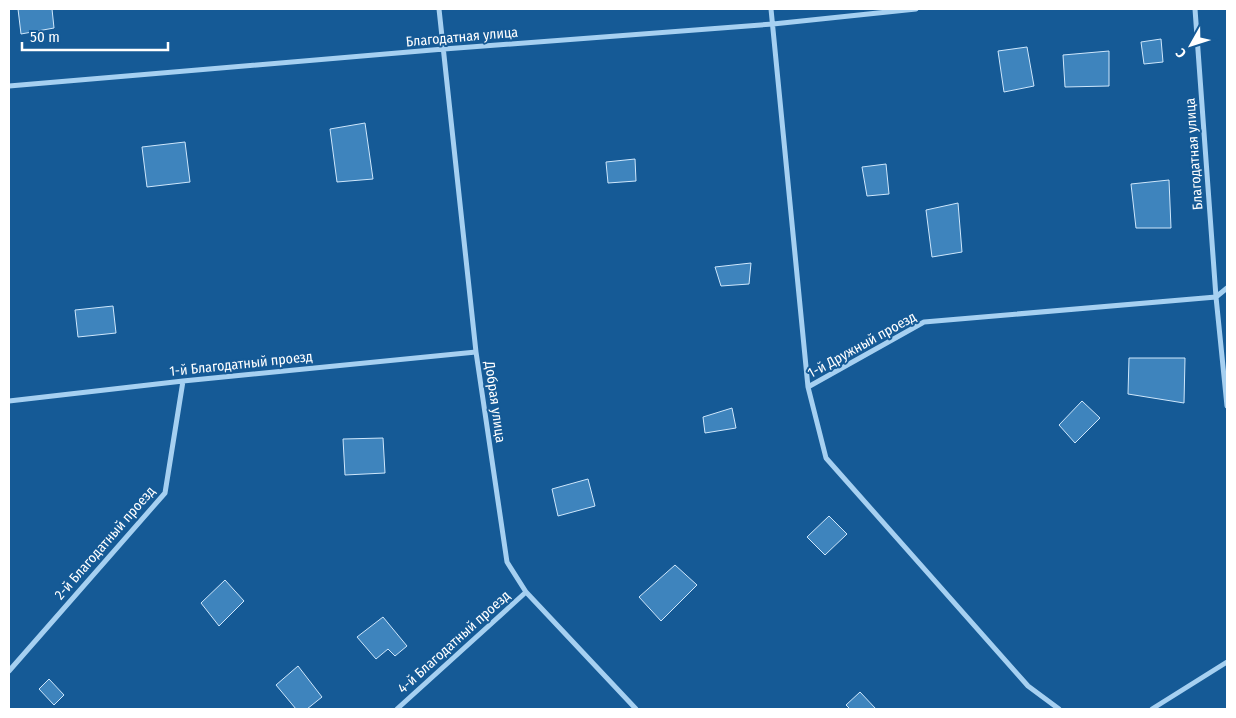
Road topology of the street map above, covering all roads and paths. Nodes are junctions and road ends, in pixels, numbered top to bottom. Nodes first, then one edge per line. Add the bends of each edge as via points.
1 (439, 9) edge
2 (771, 9) edge
3 (916, 9) edge
4 (1195, 9) edge
5 (772, 24) junction
6 (444, 49) junction
7 (9, 86) edge
8 (1227, 288) edge
9 (1216, 297) junction
10 (476, 352) junction
11 (183, 381) junction
12 (808, 387) junction
13 (9, 401) edge
14 (1227, 406) edge
15 (526, 592) junction
16 (1227, 662) edge
17 (9, 671) edge
18 (397, 709) edge
19 (636, 709) edge
20 (1059, 709) edge
21 (1152, 709) edge

1 - 6 street, Добрая улица
2 - 5 street, 1-й Дружный проезд
3 - 5 street, Благодатная улица
4 - 9 street, Благодатная улица
5 - 6 street, Благодатная улица
5 - 12 street, 1-й Дружный проезд
6 - 7 street, Благодатная улица
6 - 10 street, Добрая улица
8 - 9 street
9 - 12 street, 1-й Дружный проезд via 924,322
9 - 14 street, Благодатная улица
10 - 11 street, 1-й Благодатный проезд
10 - 15 street, Добрая улица via 507,562
11 - 13 street, 1-й Благодатный проезд
11 - 17 street, 2-й Благодатный проезд via 165,493
12 - 20 street via 826,458 1028,686
15 - 18 street, 4-й Благодатный проезд
15 - 19 street, Добрая улица
16 - 21 street

